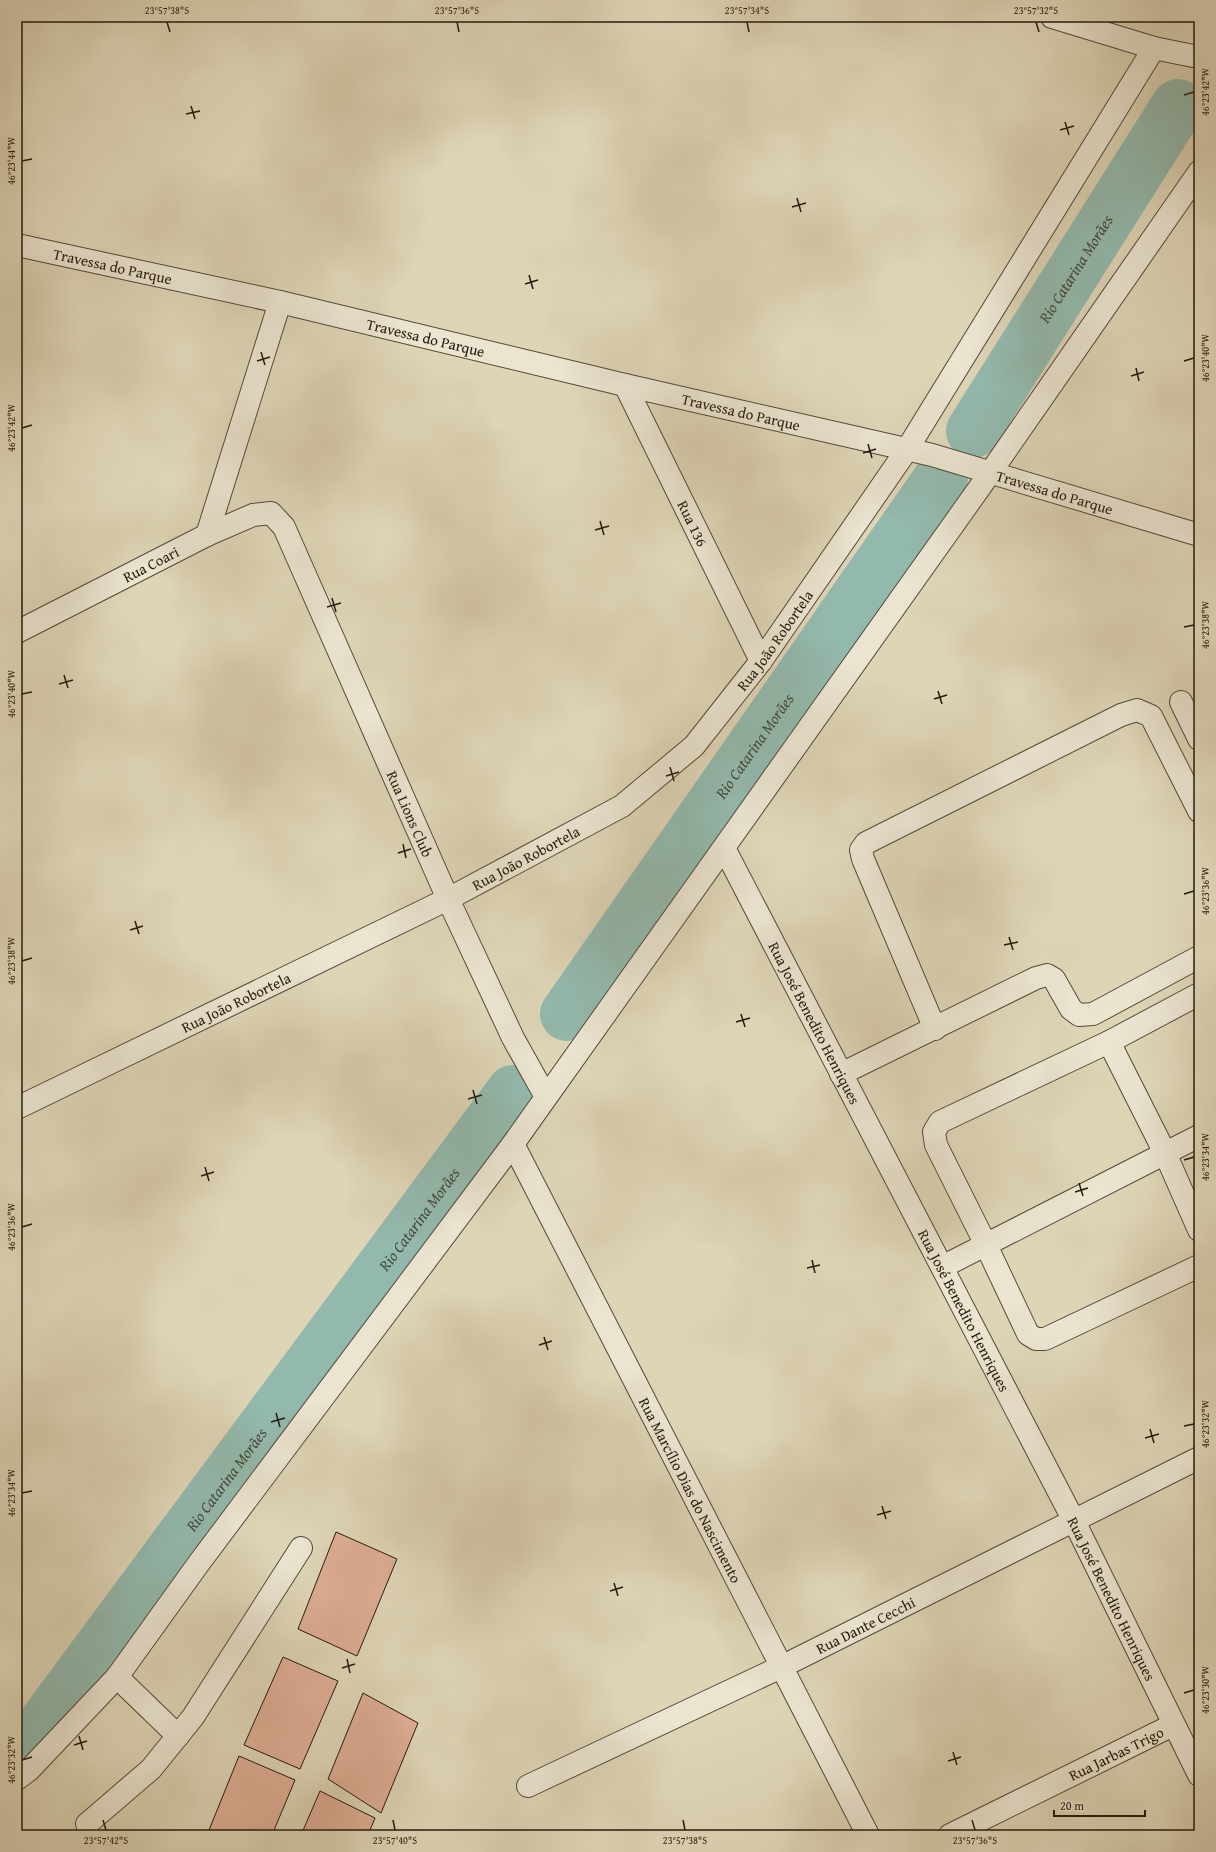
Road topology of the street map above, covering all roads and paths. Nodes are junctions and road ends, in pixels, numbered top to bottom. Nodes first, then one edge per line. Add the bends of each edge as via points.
1 (1052, 17) edge
2 (1154, 48) junction
3 (1197, 59) edge
4 (1199, 172) edge
5 (17, 245) edge
6 (280, 302) junction
7 (625, 385) junction
8 (906, 451) junction
9 (990, 473) junction
10 (284, 527) joint
11 (207, 535) junction
12 (1199, 535) edge
13 (17, 632) edge
14 (761, 661) junction
15 (1181, 702) dead end
16 (1199, 739) edge
17 (1199, 811) edge
18 (724, 848) junction
19 (448, 899) junction
20 (1199, 957) edge
21 (1199, 994) edge
22 (935, 1029) junction
23 (1109, 1042) junction
24 (841, 1074) junction
25 (546, 1097) junction
26 (17, 1108) edge
27 (1199, 1136) edge
28 (513, 1144) junction
29 (1165, 1153) junction
30 (1199, 1230) edge
31 (986, 1245) junction
32 (1199, 1266) edge
33 (942, 1267) junction
34 (1199, 1458) edge
35 (1074, 1521) junction
36 (301, 1548) dead end
37 (781, 1667) junction
38 (117, 1677) junction
39 (1174, 1725) junction
40 (178, 1736) junction
41 (1199, 1775) edge
42 (17, 1779) edge
43 (528, 1786) dead end
44 (87, 1824) dead end
45 (868, 1835) edge
46 (950, 1835) edge

1 - 2 street
2 - 3 street
2 - 8 street, Rua João Robortela
4 - 9 street
5 - 6 street, Travessa do Parque
6 - 7 street, Travessa do Parque
6 - 11 street
7 - 8 street, Travessa do Parque
7 - 14 street, Rua 136
8 - 9 street, Travessa do Parque via 932,455
8 - 14 street, Rua João Robortela
9 - 12 street, Travessa do Parque
9 - 18 street
10 - 11 street, Rua Coari via 271,513 253,515
10 - 19 street, Rua Lions Club
11 - 13 street, Rua Coari
14 - 19 street, Rua João Robortela via 694,746 622,806
15 - 16 street
17 - 22 street via 1151,716 1136,710 1121,715 866,843 861,850 863,859
18 - 24 street, Rua José Benedito Henriques
18 - 25 street
19 - 25 street, Rua Lions Club via 513,1038
19 - 26 street, Rua João Robortela
20 - 22 street via 1094,1014 1079,1015 1071,1009 1054,979 1047,975 1036,978
21 - 23 street
22 - 24 street
23 - 29 street
23 - 31 street via 940,1122 934,1132 936,1145
24 - 33 street, Rua José Benedito Henriques
25 - 28 street
27 - 29 street
28 - 37 street, Rua Marcílio Dias do Nascimento
28 - 38 street via 199,1563
29 - 30 street
29 - 31 street
31 - 32 street via 1028,1334 1036,1339 1045,1339
31 - 33 street
33 - 35 street, Rua José Benedito Henriques
34 - 35 street, Rua Dante Cecchi
35 - 37 street, Rua Dante Cecchi
35 - 39 street, Rua José Benedito Henriques
36 - 40 street via 194,1717
37 - 43 street, Rua Dante Cecchi
37 - 45 street, Rua Marcílio Dias do Nascimento
38 - 40 street
38 - 42 street
39 - 41 street, Rua José Benedito Henriques
39 - 46 street, Rua Jarbas Trigo
40 - 44 street via 151,1768

